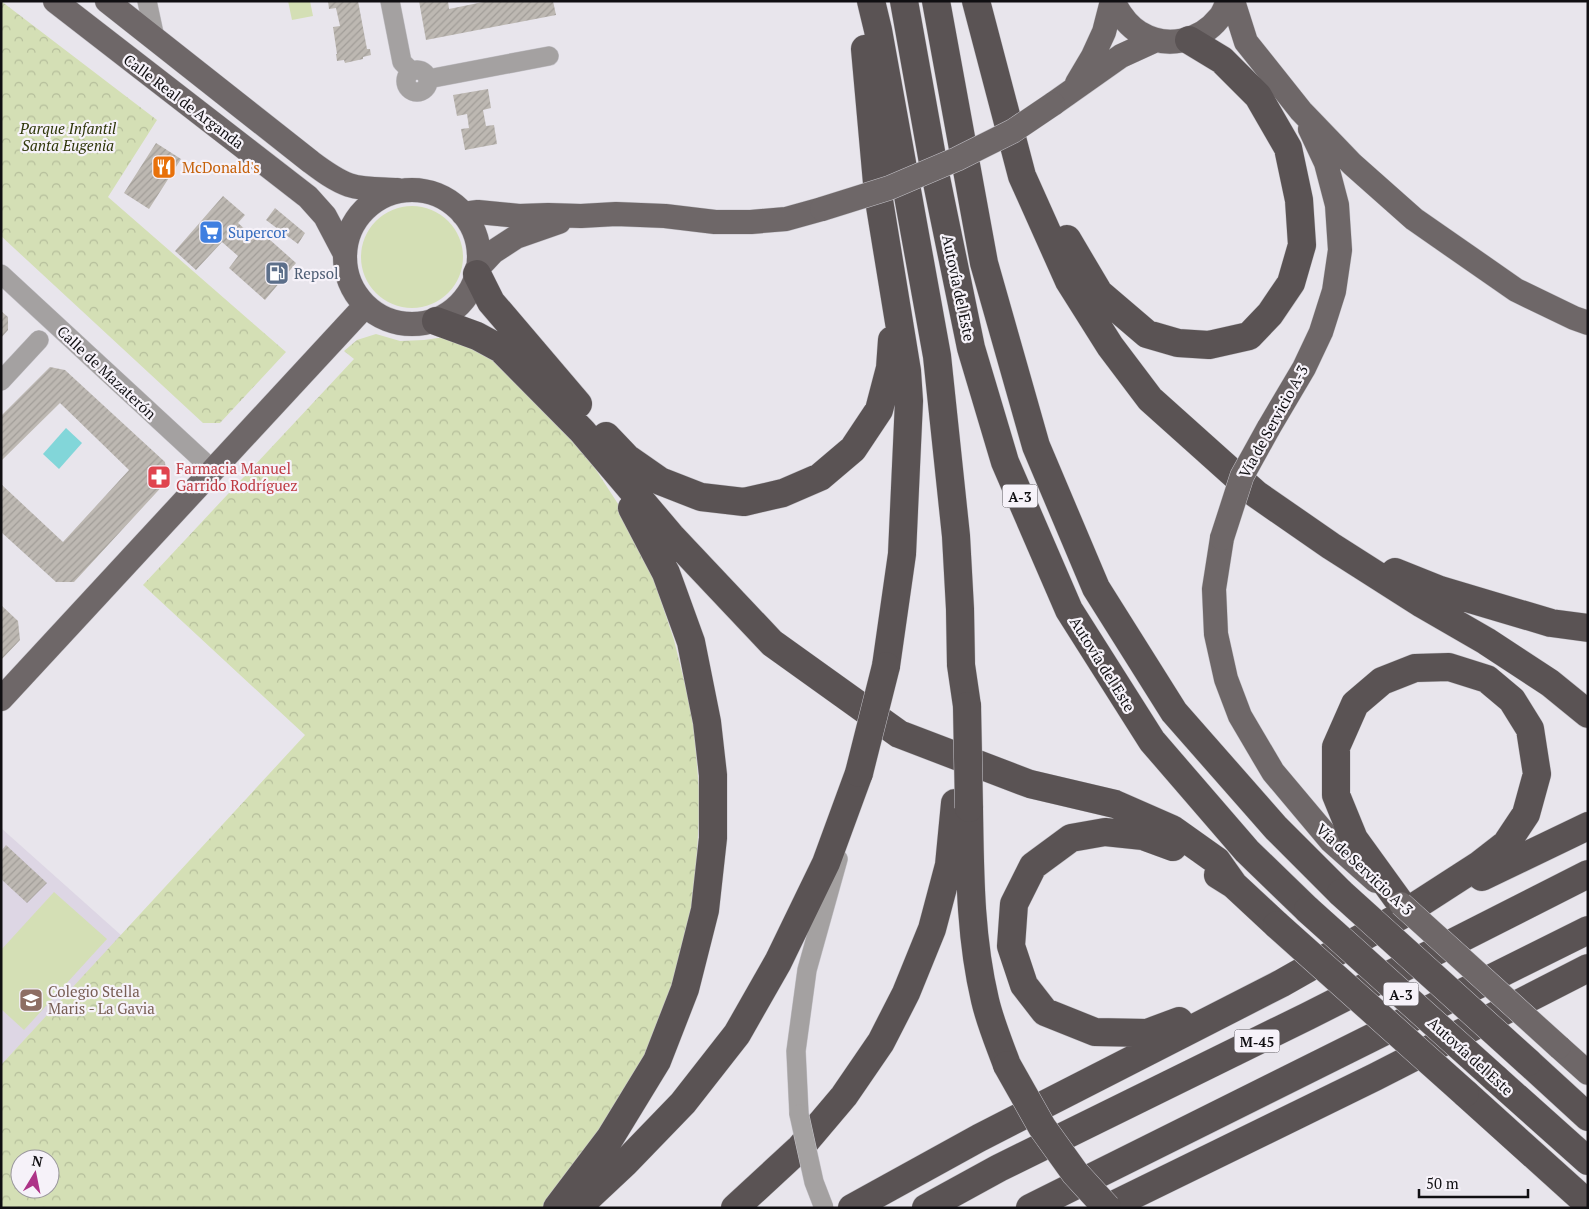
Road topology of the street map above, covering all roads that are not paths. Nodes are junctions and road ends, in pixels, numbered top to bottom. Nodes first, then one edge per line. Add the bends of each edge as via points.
1 (55, 1) edge
2 (107, 1) edge
3 (147, 1) edge
4 (390, 1) edge
5 (861, 1) edge
6 (871, 1) edge
7 (904, 1) edge
8 (936, 1) edge
9 (1113, 1) edge
10 (1228, 1) edge
11 (1232, 1) edge
12 (979, 14) edge
13 (154, 38) junction
14 (1156, 40) junction
15 (1189, 40) junction
16 (549, 56) dead end
17 (1073, 89) junction
18 (1301, 111) junction
19 (401, 190) junction
20 (463, 214) junction
21 (581, 216) junction
22 (344, 252) junction
23 (477, 272) junction
24 (1, 274) edge
25 (896, 302) junction
26 (365, 306) junction
27 (436, 321) junction
28 (1588, 323) edge
29 (39, 340) dead end
30 (1, 381) edge
31 (582, 432) junction
32 (213, 470) junction
33 (1331, 546) junction
34 (1588, 628) edge
35 (1, 699) edge
36 (1588, 714) edge
37 (859, 773) junction
38 (962, 805) junction
39 (1588, 826) edge
40 (1588, 874) edge
41 (1234, 885) junction
42 (1400, 910) junction
43 (1588, 930) edge
44 (1588, 968) edge
45 (1282, 983) junction
46 (1588, 1073) edge
47 (1588, 1117) edge
48 (1588, 1161) edge
49 (1588, 1204) edge
50 (557, 1208) edge
51 (577, 1208) edge
52 (735, 1208) edge
53 (824, 1208) edge
54 (852, 1208) edge
55 (926, 1208) edge
56 (1030, 1208) edge
57 (1107, 1208) edge

1 - 22 main road, Calle Real de Arganda via 308,197 325,216
2 - 13 main road, Calle Real de Arganda
3 - 13 street
4 - 16 street via 402,62 411,72 405,81 414,92 425,90 428,79
5 - 25 highway via 878,194
6 - 38 highway via 937,356 956,536
7 - 48 highway, Autovía del Este / A-3, bridge via 971,348 1005,462 1069,610 1152,741 1247,851 1308,910
8 - 47 highway, Autovía del Este / A-3, bridge via 984,263 1036,446 1096,588 1174,712 1276,828 1341,894
9 - 14 main road via 1120,15 1138,33
9 - 17 main road via 1104,32
10 - 15 main road via 1220,18 1206,32
11 - 18 main road via 1246,42
12 - 15 highway via 1065,237 1099,293 1147,334 1178,344 1209,345 1249,336 1270,314 1291,283 1302,245 1299,200 1288,148 1258,96 1222,60
12 - 33 highway via 1022,176 1069,281 1110,346 1150,399 1256,494
13 - 19 main road, Calle Real de Arganda via 337,180 362,188
14 - 15 main road
14 - 17 main road via 1121,56
17 - 21 main road, bridge via 1014,131 957,158 889,188 786,219 715,222 665,216
18 - 28 main road via 1352,164 1414,219 1516,290
18 - 42 main road, Vía de Servicio A-3, bridge via 1326,163 1337,205 1340,250 1334,291 1321,332 1304,368 1242,476 1222,538 1214,589 1216,634 1226,679 1240,716 1273,772 1331,841
19 - 20 main road via 442,196
19 - 22 main road via 384,195 356,218 348,233
20 - 21 main road
20 - 23 main road via 474,236 478,253
21 - 23 main road via 516,236 493,252
22 - 26 main road via 347,276
23 - 25 highway via 491,302 627,458 660,481 701,498 744,502 783,494 820,477 853,449 879,410 890,368
23 - 27 main road via 469,297 455,311
24 - 32 street, Calle de Mazaterón
25 - 37 highway, bridge via 909,401 902,554 886,666
26 - 27 main road via 385,319 409,325
26 - 32 main road
27 - 31 highway via 501,349
29 - 30 street
31 - 41 highway via 671,536 772,643 899,734 1030,784 1115,804 1172,829 1217,861
31 - 50 highway via 637,516 666,573 691,642 707,722 713,775 713,838 705,910 686,988 657,1061 610,1138
32 - 35 main road
33 - 34 highway via 1440,590 1551,623
33 - 36 highway via 1526,667
37 - 51 highway via 826,863 778,962 736,1034 683,1103
37 - 53 street, bridge via 807,970 796,1051 799,1114 814,1182
38 - 52 highway via 932,929 906,993 881,1042 844,1096 800,1148
38 - 57 highway, bridge via 974,940 985,1001 1007,1065 1042,1128 1075,1173
39 - 42 highway
40 - 55 highway, M-45 via 999,1168
41 - 45 highway via 1176,848 1143,836 1105,832 1071,838 1033,866 1014,904 1011,946 1024,985 1046,1012 1095,1032 1147,1032
41 - 49 highway, bridge
42 - 42 highway via 1354,839 1336,795 1336,747 1355,704 1382,681 1415,668 1449,667 1487,679 1512,700 1530,729 1537,774 1526,814 1506,844 1479,865
42 - 45 highway
42 - 46 main road, Vía de Servicio A-3, bridge
43 - 56 highway
44 - 57 highway
45 - 54 highway via 980,1138

